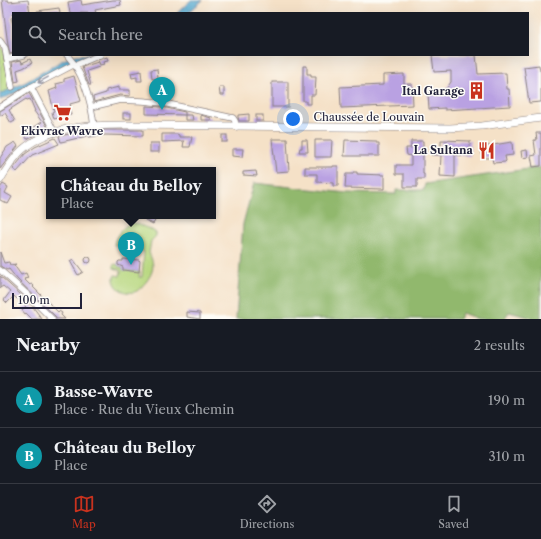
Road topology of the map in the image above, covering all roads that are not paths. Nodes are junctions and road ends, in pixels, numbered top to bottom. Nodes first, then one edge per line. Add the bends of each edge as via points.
1 (0, 41) edge
2 (20, 56) edge
3 (68, 56) edge
4 (97, 56) edge
5 (8, 59) junction
6 (75, 64) junction
7 (12, 87) dead end
8 (31, 87) junction
9 (0, 107) edge
10 (91, 107) junction
11 (541, 118) edge
12 (94, 126) junction
13 (236, 127) junction
14 (55, 133) junction
15 (0, 180) edge
16 (0, 270) edge
17 (52, 319) edge

1 - 5 street
2 - 5 street
3 - 6 street
4 - 6 street
5 - 7 street
6 -> 8 street
6 - 10 street
8 - 9 street
8 - 14 street
10 - 12 street
10 - 13 street via 120,100 163,103 232,118
11 - 13 main road, Chaussée de Louvain via 450,128
12 - 13 main road, Chaussée de Louvain
12 - 14 main road, Chaussée de Louvain
14 - 15 main road, Chaussée de Louvain via 33,142 22,150
16 - 17 street

